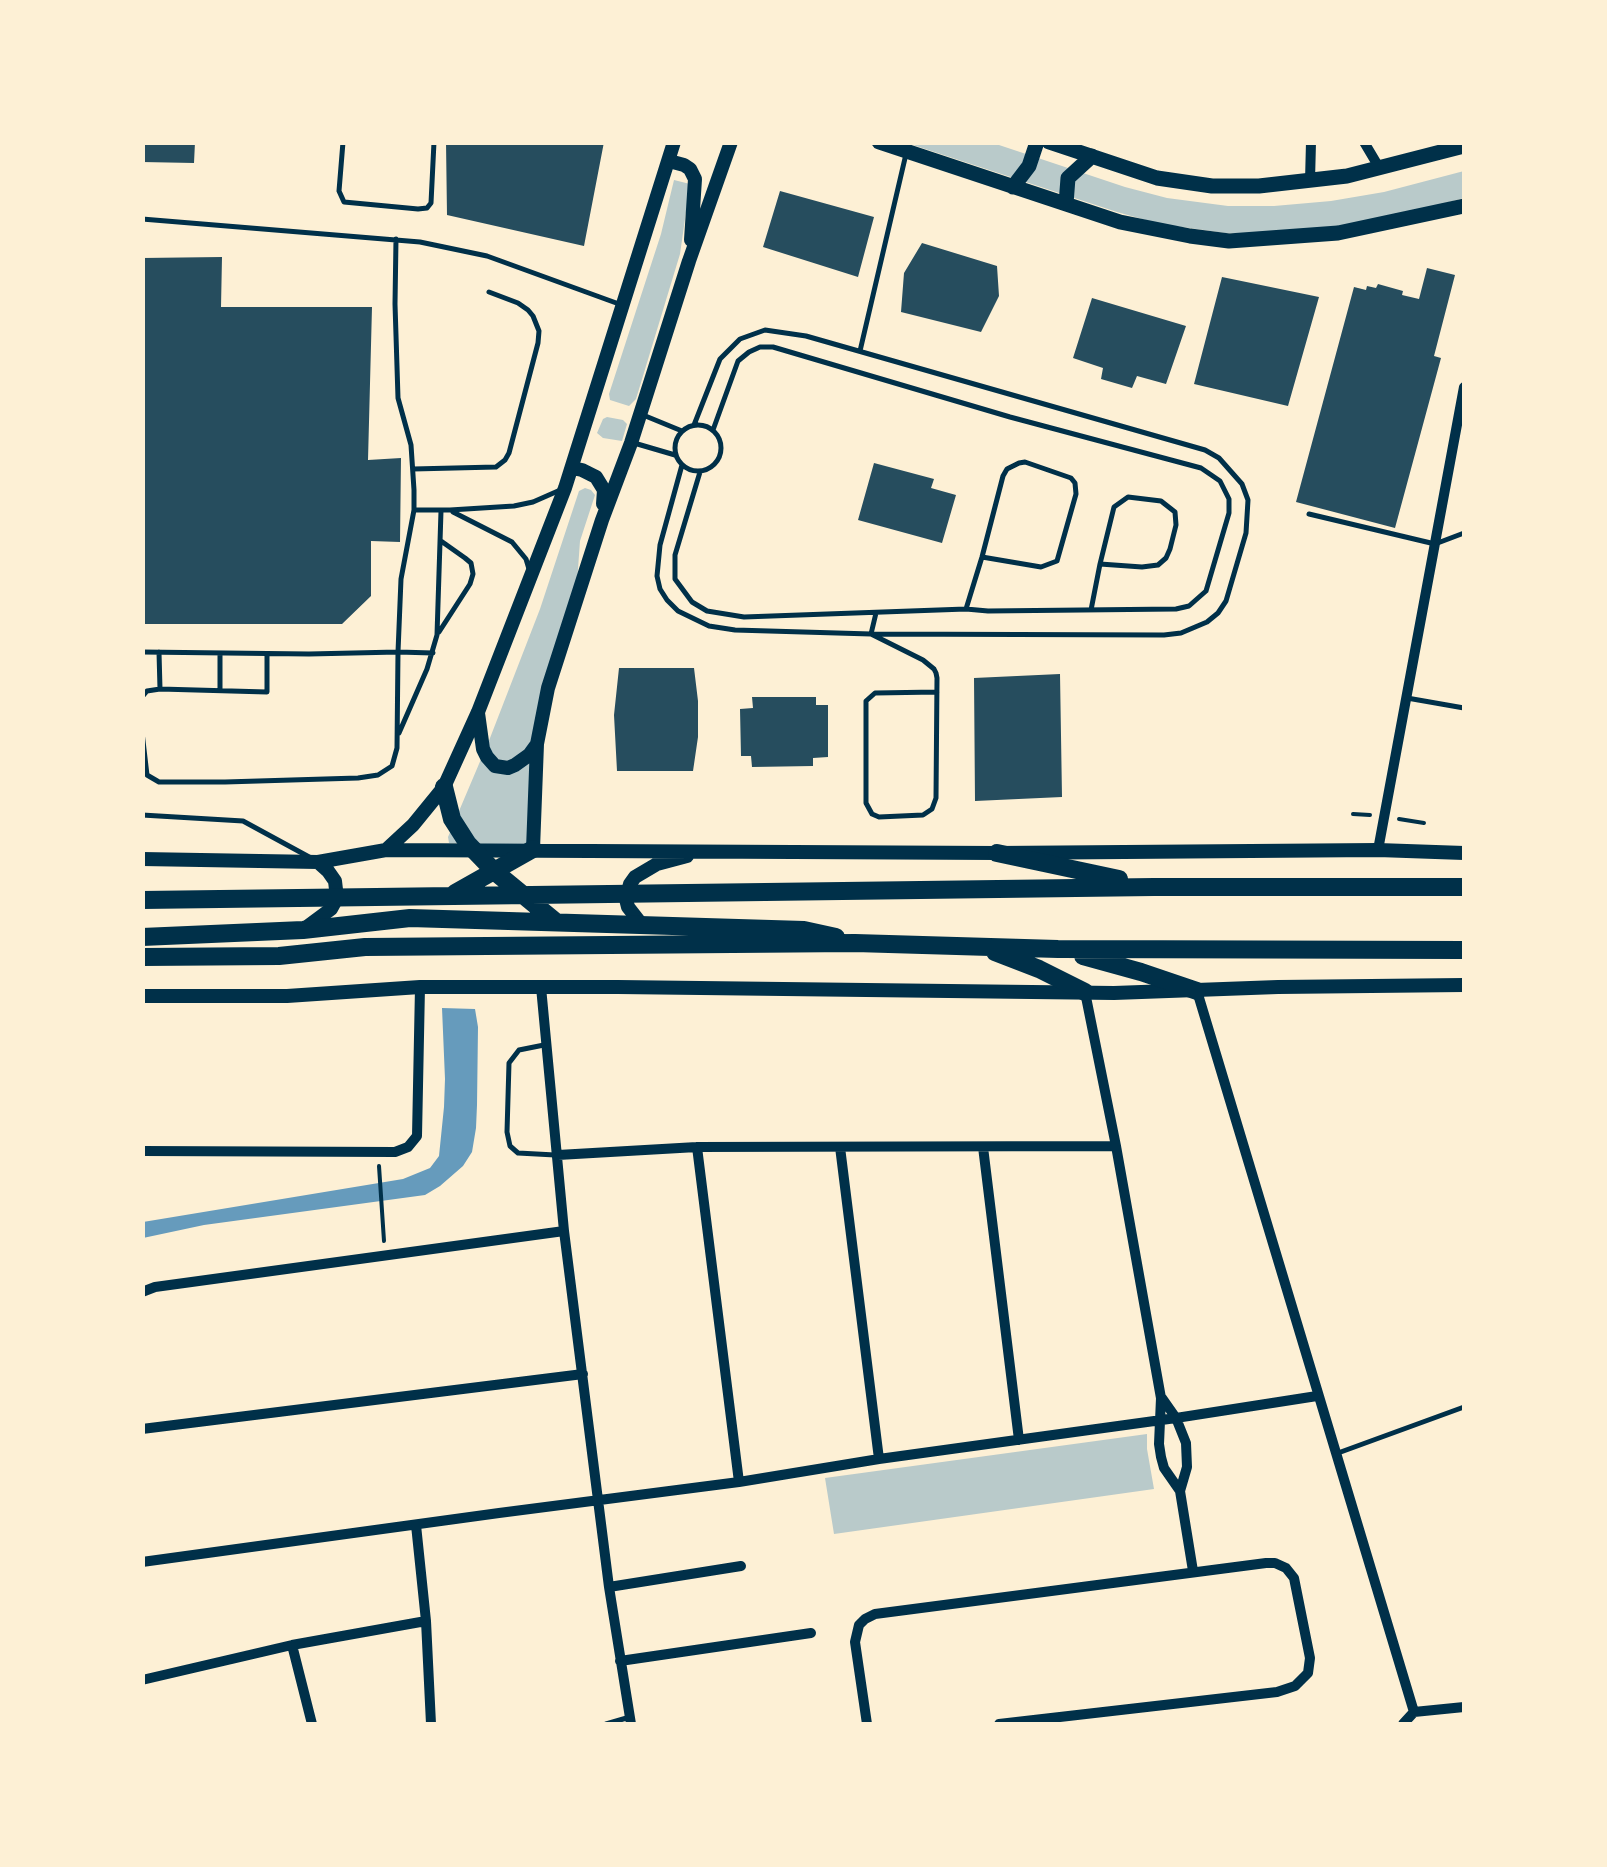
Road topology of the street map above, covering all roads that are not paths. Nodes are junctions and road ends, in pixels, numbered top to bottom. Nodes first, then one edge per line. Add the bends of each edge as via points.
1 (343, 142) edge
2 (434, 142) edge
3 (674, 142) edge
4 (731, 142) edge
5 (879, 142) edge
6 (1037, 142) edge
7 (1049, 142) edge
8 (1311, 142) edge
9 (1364, 142) edge
10 (1464, 146) edge
11 (907, 152) junction
12 (1092, 156) junction
13 (669, 161) junction
14 (1380, 169) junction
15 (1310, 181) junction
16 (1013, 187) junction
17 (1066, 204) junction
18 (1464, 206) edge
19 (142, 219) edge
20 (396, 239) junction
21 (689, 261) junction
22 (489, 292) dead end
23 (622, 306) junction
24 (860, 351) junction
25 (1464, 388) edge
26 (640, 414) junction
27 (694, 425) junction
28 (713, 430) junction
29 (682, 431) junction
30 (631, 442) junction
31 (1180, 442) junction
32 (676, 455) junction
33 (1178, 460) junction
34 (682, 466) junction
35 (572, 468) junction
36 (414, 469) junction
37 (700, 472) junction
38 (565, 488) junction
39 (414, 510) junction
40 (450, 510) junction
41 (441, 511) junction
42 (1308, 514) dead end
43 (602, 520) junction
44 (1464, 533) edge
45 (440, 541) junction
46 (1435, 544) junction
47 (982, 557) junction
48 (1100, 564) junction
49 (532, 576) junction
50 (966, 609) junction
51 (1091, 610) junction
52 (876, 613) junction
53 (871, 634) junction
54 (437, 635) junction
55 (142, 652) edge
56 (158, 652) junction
57 (398, 652) junction
58 (433, 653) junction
59 (220, 654) junction
60 (268, 654) junction
61 (160, 689) junction
62 (220, 691) junction
63 (936, 692) junction
64 (142, 698) edge
65 (1408, 698) junction
66 (1464, 708) edge
67 (478, 712) junction
68 (142, 732) edge
69 (398, 736) junction
70 (537, 744) junction
71 (444, 787) junction
72 (142, 815) edge
73 (533, 849) junction
74 (386, 850) junction
75 (472, 850) junction
76 (718, 850) junction
77 (1378, 850) junction
78 (997, 853) junction
79 (1464, 853) edge
80 (142, 859) edge
81 (318, 862) junction
82 (494, 871) junction
83 (1154, 887) junction
84 (515, 888) junction
85 (1464, 888) edge
86 (142, 900) edge
87 (410, 918) junction
88 (477, 920) junction
89 (556, 922) junction
90 (642, 925) junction
91 (303, 930) junction
92 (142, 936) edge
93 (856, 943) junction
94 (981, 946) junction
95 (1058, 949) junction
96 (1464, 950) edge
97 (142, 957) edge
98 (1464, 986) edge
99 (420, 987) junction
100 (542, 988) junction
101 (1197, 991) junction
102 (1085, 992) junction
103 (142, 996) edge
104 (547, 1044) junction
105 (1116, 1146) junction
106 (697, 1147) junction
107 (840, 1147) junction
108 (983, 1147) junction
109 (142, 1150) edge
110 (558, 1155) junction
111 (564, 1231) junction
112 (142, 1292) edge
113 (583, 1374) junction
114 (1318, 1396) junction
115 (1161, 1398) junction
116 (1464, 1407) edge
117 (1176, 1418) junction
118 (1159, 1420) junction
119 (142, 1428) edge
120 (1020, 1440) junction
121 (1335, 1454) junction
122 (879, 1460) junction
123 (739, 1482) junction
124 (1180, 1491) junction
125 (598, 1502) junction
126 (416, 1525) junction
127 (142, 1562) edge
128 (741, 1566) dead end
129 (1193, 1571) junction
130 (609, 1587) junction
131 (426, 1621) junction
132 (812, 1633) dead end
133 (292, 1645) junction
134 (620, 1661) junction
135 (142, 1680) edge
136 (1464, 1706) edge
137 (1414, 1712) junction
138 (630, 1721) edge
139 (312, 1724) edge
140 (432, 1724) edge
141 (606, 1724) edge
142 (867, 1724) edge
143 (1000, 1724) edge
144 (1403, 1724) edge

1 - 2 lane via 342,199 418,210 432,198
3 - 13 street
4 - 21 street
5 - 11 main road
6 - 16 main road
7 - 12 main road
8 - 15 street
9 - 14 street
10 - 14 main road
11 - 16 main road
11 - 24 lane
12 - 15 main road via 1188,184
12 - 17 main road via 1068,178
13 - 21 street via 695,178
13 - 23 street
14 - 15 main road
16 - 17 main road
17 - 18 main road via 1150,230 1229,240 1338,233
19 - 20 lane
20 - 23 lane via 487,256
20 - 36 lane via 398,398
21 - 26 street
22 - 36 lane via 528,310 539,331 509,453 496,467
23 - 35 street
24 - 27 lane via 779,331 740,339 720,360
24 - 31 lane
25 - 46 street
26 - 29 lane
26 - 30 street
27 - 28 lane
27 - 29 lane
28 - 33 lane via 738,360 773,347
28 - 37 lane via 720,457
29 - 32 lane
30 - 32 lane
30 - 43 street
31 - 33 lane
31 - 53 lane via 1219,458 1248,500 1231,590 1208,622 1164,635
32 - 34 lane
33 - 51 lane via 1211,473 1229,499 1206,591 1176,610
34 - 37 lane
34 - 53 lane via 657,563 660,589 678,611 735,630
35 - 38 street
35 - 43 street via 600,482
36 - 39 lane
37 - 52 lane via 674,568 692,602 744,617
38 - 40 lane via 533,502
38 - 49 street
39 - 41 lane
39 - 57 lane via 401,578
40 - 41 lane
40 - 49 lane via 512,542
41 - 45 lane
42 - 46 lane
43 - 70 street via 548,688
44 - 46 lane
45 - 54 lane
45 - 54 lane via 466,558 473,574
46 - 65 street
47 - 47 lane via 1007,469 1025,462 1072,478 1076,494 1057,562 1041,568
47 - 50 lane
48 - 48 lane via 1120,500 1161,502 1174,512 1170,549 1158,565
48 - 51 lane
49 - 67 street
50 - 51 lane
50 - 52 lane
52 - 53 lane
53 - 63 lane via 930,665
54 - 58 lane
55 - 56 lane
56 - 59 lane
56 - 61 lane
57 - 58 lane
57 - 60 lane
57 - 69 lane
58 - 69 lane
59 - 60 lane
59 - 62 lane
60 - 62 lane via 268,692
61 - 62 lane
61 - 64 lane
63 - 63 lane via 934,805 923,815 872,814 866,803 866,700 875,693
65 - 66 lane
65 - 77 street
67 - 70 street via 483,749 495,766 515,765
67 - 71 street
68 - 69 lane via 147,775 169,784 378,775 392,766
70 - 73 street
71 - 74 street
71 - 75 highway via 452,819
72 - 81 lane via 243,821
73 - 75 street
73 - 76 street
73 - 82 highway
73 - 84 highway
74 - 75 street
74 - 81 street
75 - 82 highway
76 - 78 street
76 - 90 street via 657,864 635,877 626,899
77 - 78 street
77 - 79 street
78 - 83 highway
80 - 81 street
81 - 91 street via 334,881 337,898
82 - 84 highway
82 - 87 highway
83 - 85 highway
83 - 86 highway
84 - 88 highway
84 - 89 highway
87 - 88 highway
87 - 91 highway
88 - 89 highway
89 - 90 highway
90 - 93 highway via 804,930
91 - 92 highway
93 - 94 highway
93 - 97 highway via 365,947 279,956
94 - 95 highway
94 - 102 highway
95 - 96 highway
95 - 101 highway
98 - 101 street
99 - 100 street
99 - 103 street
99 - 109 street via 416,1136 408,1147
100 - 102 street
100 - 104 street
101 - 102 street
101 - 114 street
102 - 105 street
104 - 110 street
104 - 110 lane via 519,1050 509,1063 506,1132 522,1155
105 - 108 street
105 - 115 street
106 - 107 street
106 - 110 street
106 - 123 street
107 - 108 street
107 - 122 street
108 - 120 street
110 - 111 street
111 - 112 street
111 - 113 street
113 - 119 street
113 - 125 street
114 - 117 street
114 - 121 street
115 - 117 street
115 - 118 street
116 - 121 lane
117 - 118 street
117 - 124 street via 1188,1455
118 - 120 street
118 - 124 street via 1164,1468
120 - 122 street
121 - 137 street
122 - 123 street
123 - 125 street
124 - 129 street
125 - 126 street
125 - 130 street
126 - 127 street
126 - 131 street
128 - 130 street
129 - 142 street via 865,1619 855,1642
129 - 143 street via 1266,1563 1286,1568 1296,1584 1310,1658 1303,1680 1277,1692
130 - 134 street
131 - 133 street
131 - 140 street
132 - 134 street
133 - 135 street
133 - 139 street
134 - 138 street
136 - 137 street
137 - 144 street
138 - 141 lane

